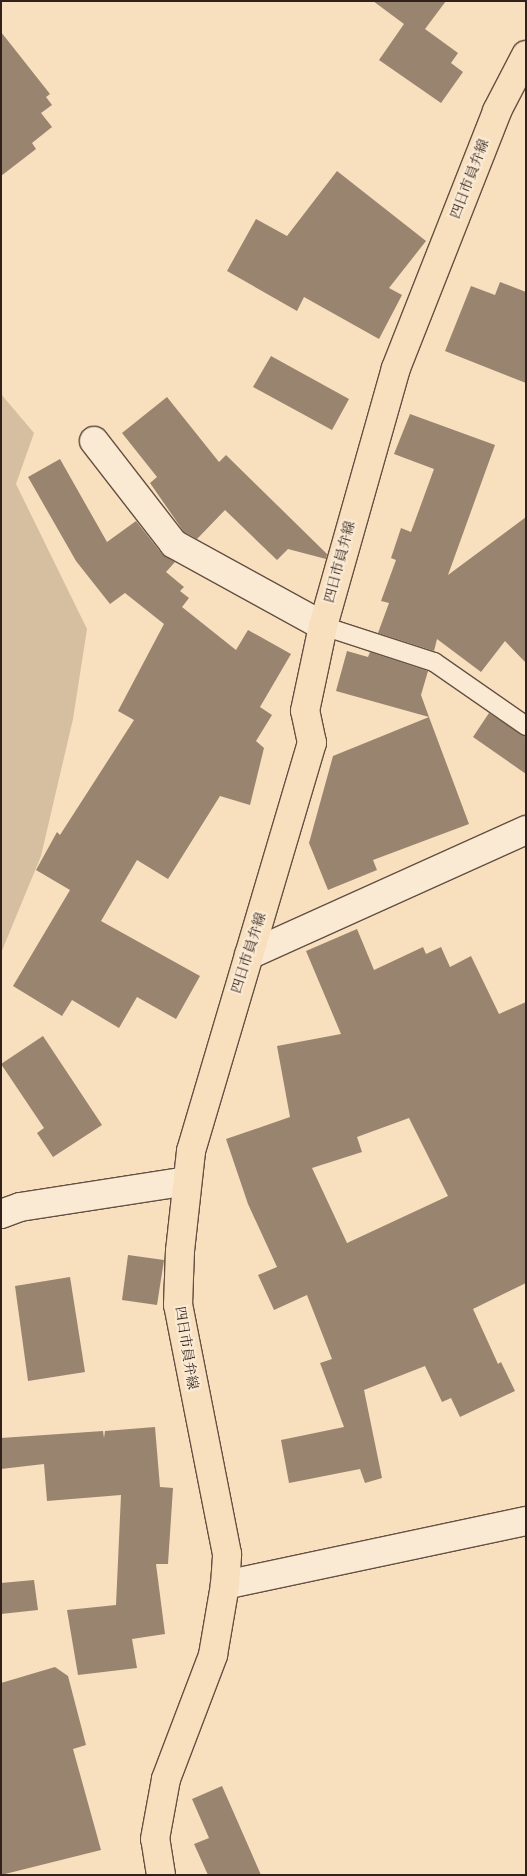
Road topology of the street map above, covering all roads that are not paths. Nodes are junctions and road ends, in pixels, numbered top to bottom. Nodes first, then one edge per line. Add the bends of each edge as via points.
1 (526, 55) edge
2 (94, 441) dead end
3 (323, 626) junction
4 (526, 726) edge
5 (526, 830) edge
6 (249, 955) junction
7 (187, 1181) junction
8 (1, 1214) edge
9 (526, 1521) edge
10 (225, 1585) junction
11 (161, 1875) edge

1 - 3 main road, 四日市員弁線 via 497,111 396,368
2 - 3 street via 174,544
3 - 4 lane via 434,662
3 - 6 main road, 四日市員弁線 via 305,711 312,743
5 - 6 street
6 - 7 main road, 四日市員弁線 via 190,1151
7 - 8 street via 20,1207
7 - 10 main road, 四日市員弁線 via 178,1305 226,1554
9 - 10 street
10 - 11 main road, 四日市員弁線 via 213,1655 166,1780 155,1839

